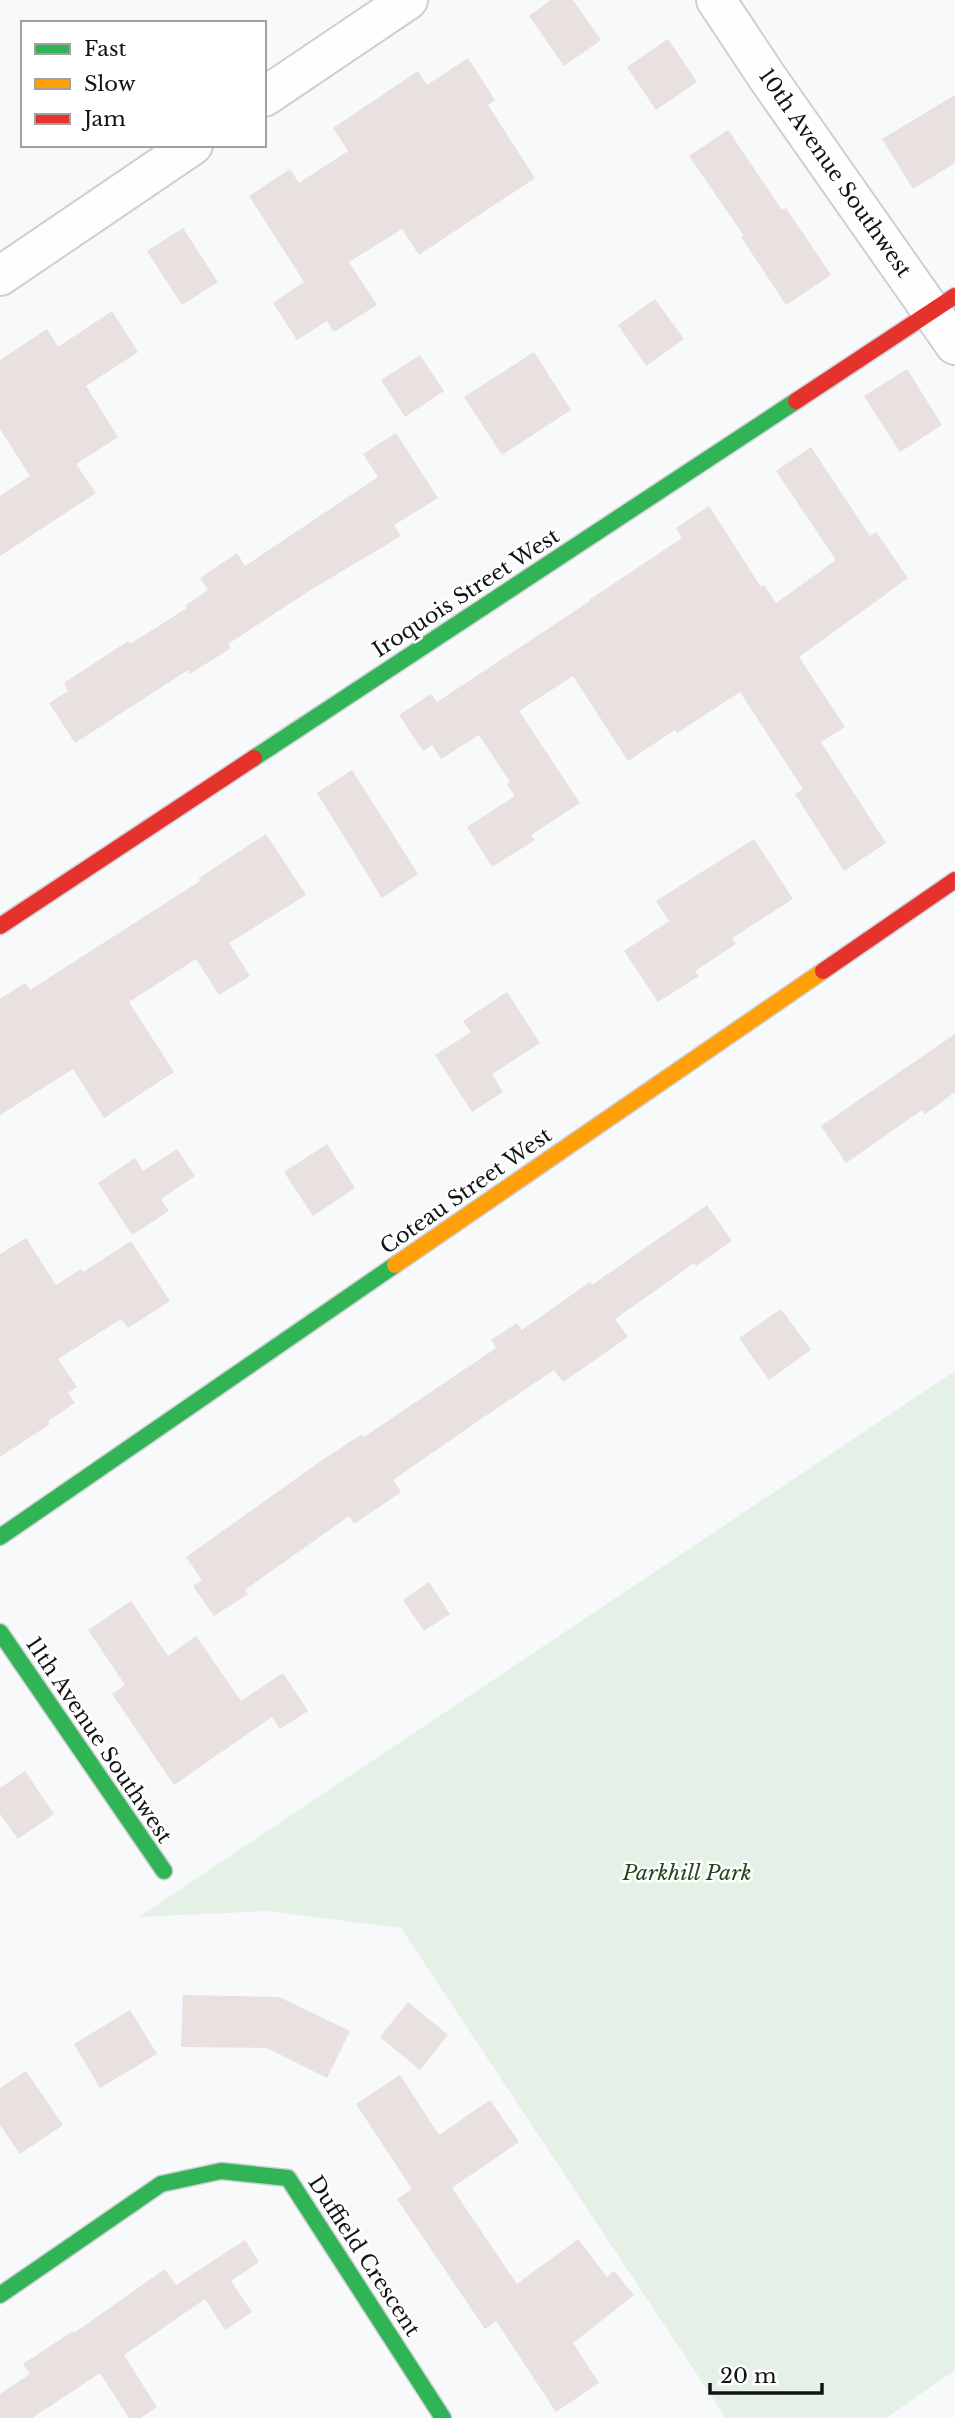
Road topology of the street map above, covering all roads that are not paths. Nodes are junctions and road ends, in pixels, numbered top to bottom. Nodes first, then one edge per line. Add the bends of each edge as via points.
1 (408, 0) edge
2 (716, 0) edge
3 (266, 96) edge
4 (190, 147) edge
5 (0, 275) edge
6 (944, 303) edge
7 (955, 345) edge
8 (955, 880) edge
9 (0, 926) edge
10 (0, 1537) edge
11 (0, 1632) edge
12 (164, 1871) dead end
13 (0, 2295) edge
14 (443, 2418) edge

1 - 3 street
2 - 6 street, 10th Avenue Southwest via 767,77
4 - 5 street
6 - 7 street, 10th Avenue Southwest
6 - 9 street, Iroquois Street West
8 - 10 street, Coteau Street West
11 - 12 street, 11th Avenue Southwest
13 - 14 street, Duffield Crescent via 161,2184 221,2171 288,2178

